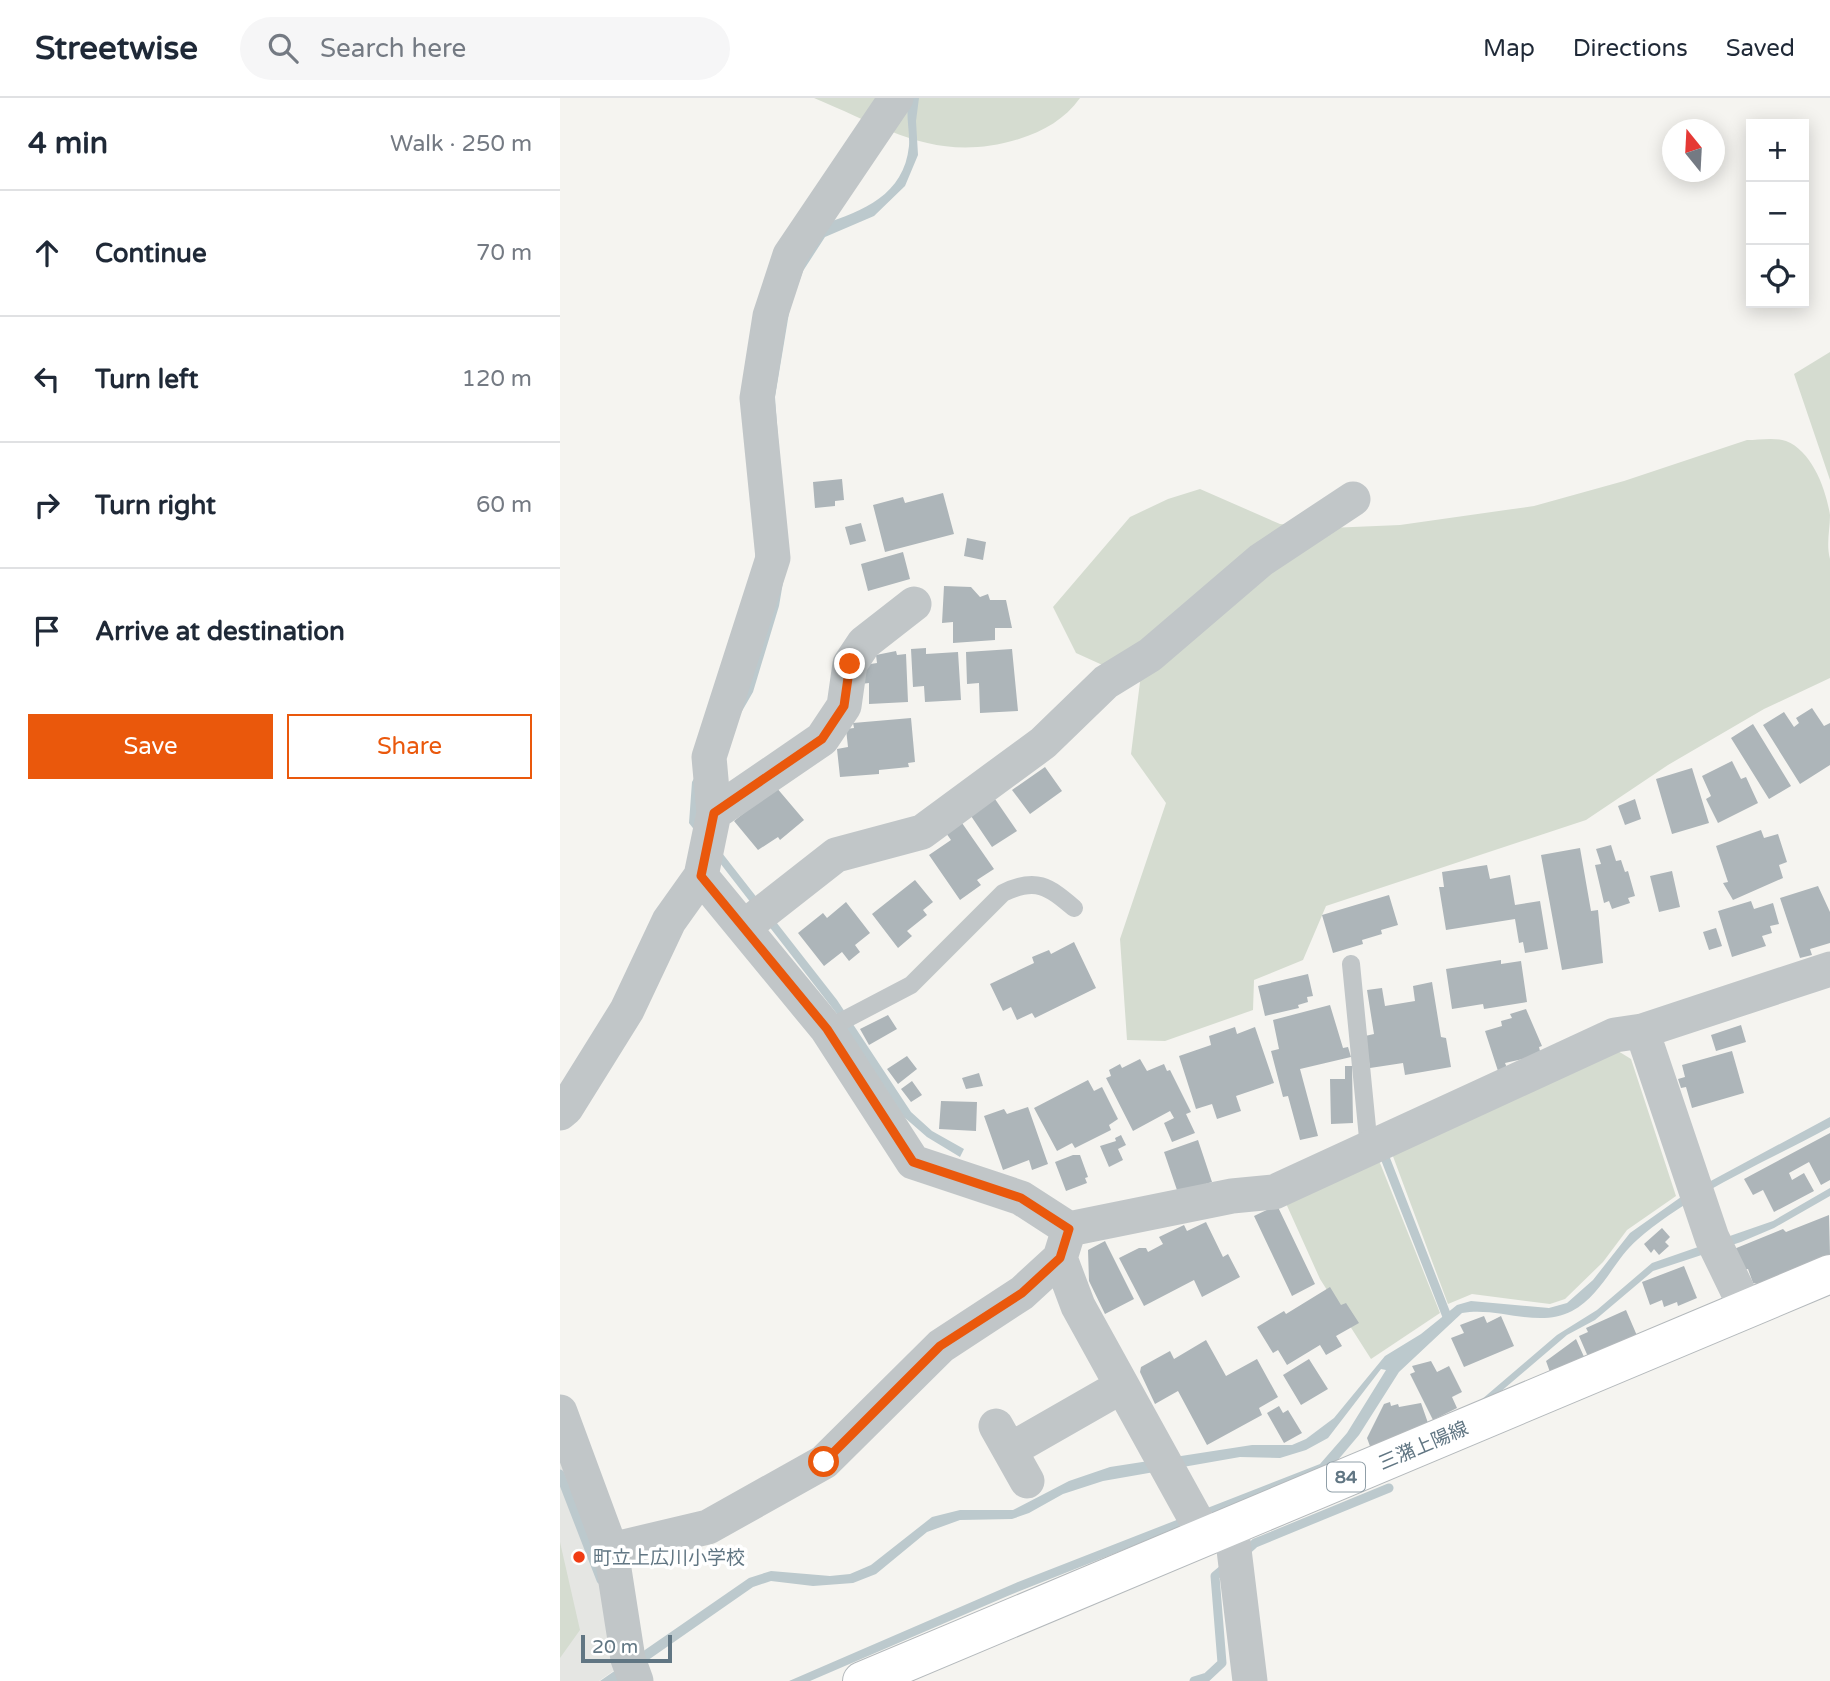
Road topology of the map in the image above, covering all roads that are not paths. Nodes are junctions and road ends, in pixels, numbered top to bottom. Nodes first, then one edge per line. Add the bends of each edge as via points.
1 (896, 98) edge
2 (1353, 499) dead end
3 (914, 604) dead end
4 (708, 843) junction
5 (1074, 908) dead end
6 (756, 918) junction
7 (1351, 964) dead end
8 (1830, 969) edge
9 (839, 1023) junction
10 (1642, 1031) junction
11 (560, 1113) edge
12 (1369, 1148) junction
13 (1065, 1243) junction
14 (1830, 1274) edge
15 (1746, 1310) junction
16 (1122, 1385) junction
17 (560, 1412) edge
18 (1027, 1481) dead end
19 (1210, 1528) junction
20 (611, 1550) junction
21 (636, 1681) edge
22 (862, 1681) edge
23 (1250, 1681) edge

1 - 4 street via 790,255 770,316 757,398 773,558 709,757
2 - 6 street via 1261,560 1150,654 1106,682 1043,743 922,832 836,855
3 - 4 street via 864,643 850,664 844,706 822,739
4 - 6 street
4 - 11 street via 627,1010
5 - 9 lane via 1047,886 1021,885 1003,893 911,985
6 - 9 street
7 - 12 lane
8 - 10 street
9 - 13 street via 913,1162 1021,1198
10 - 12 street via 1615,1035
10 - 15 street via 1712,1238
12 - 13 street via 1274,1192 1232,1196
13 - 16 street via 1078,1306
13 - 20 street via 1022,1293 940,1346 824,1462 708,1527
14 - 15 main road, 三潴上陽線 / 84
15 - 19 main road, 三潴上陽線 / 84
16 - 18 street via 1003,1438
16 - 19 street via 1155,1447
17 - 20 street
19 - 22 main road, 三潴上陽線 / 84
19 - 23 street
20 - 21 street via 628,1659

